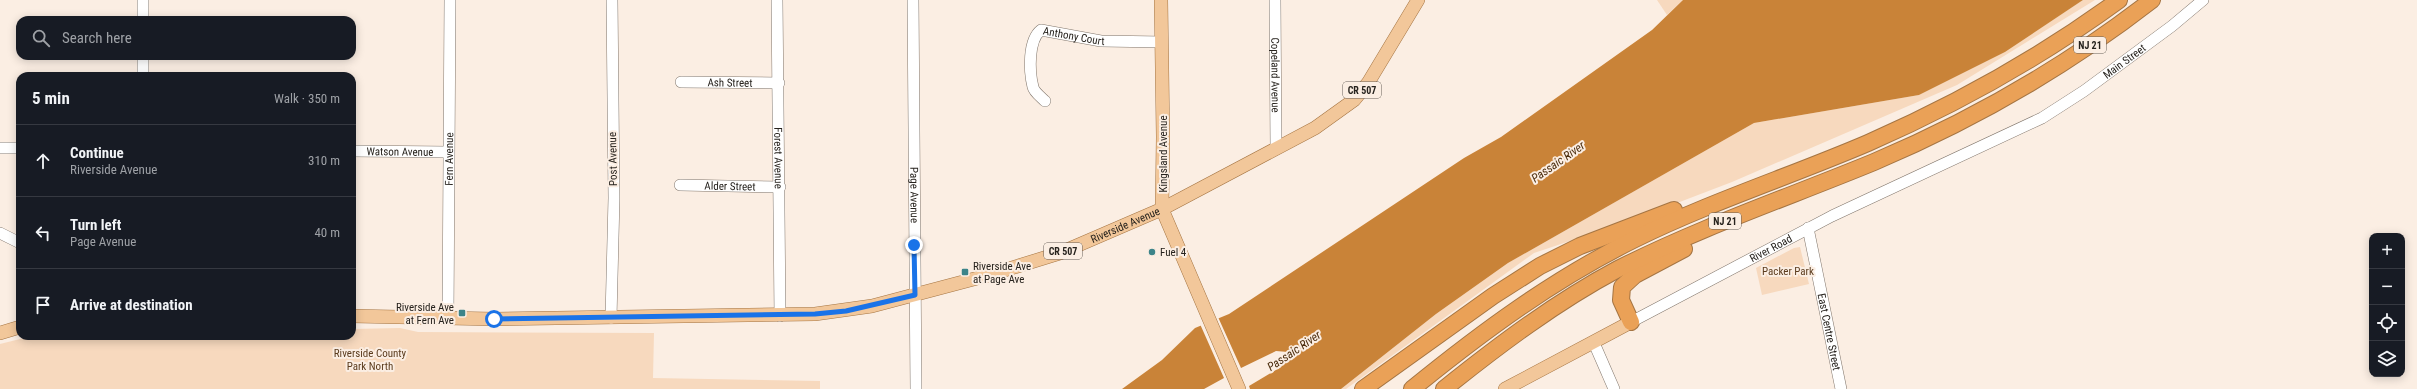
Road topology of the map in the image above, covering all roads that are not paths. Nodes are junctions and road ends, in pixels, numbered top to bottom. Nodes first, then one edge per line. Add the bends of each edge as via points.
1 (143, 0) edge
2 (450, 0) edge
3 (612, 0) edge
4 (778, 0) edge
5 (913, 0) edge
6 (1161, 0) edge
7 (1275, 0) edge
8 (2119, 0) edge
9 (2152, 0) edge
10 (2203, 0) edge
11 (1417, 1) edge
12 (143, 16) edge
13 (1162, 42) junction
14 (143, 60) edge
15 (143, 72) edge
16 (681, 82) dead end
17 (779, 84) junction
18 (1045, 101) dead end
19 (2042, 118) joint
20 (0, 148) edge
21 (16, 148) edge
22 (1276, 149) junction
23 (356, 151) edge
24 (448, 152) junction
25 (1843, 174) junction
26 (680, 185) dead end
27 (780, 187) junction
28 (1733, 197) junction
29 (1162, 209) junction
30 (1808, 228) junction
31 (0, 233) edge
32 (16, 241) edge
33 (915, 295) junction
34 (356, 316) edge
35 (780, 316) junction
36 (611, 318) junction
37 (448, 319) junction
38 (1631, 322) junction
39 (16, 328) edge
40 (0, 333) edge
41 (1594, 343) junction
42 (916, 389) edge
43 (1240, 389) edge
44 (1363, 389) edge
45 (1412, 389) edge
46 (1444, 389) edge
47 (1505, 389) edge
48 (1614, 389) edge
49 (1841, 389) edge

1 - 12 street
2 - 24 street, Fern Avenue
3 - 36 street, Post Avenue via 614,198
4 - 17 street, Forest Avenue
5 - 33 street, Page Avenue
6 - 13 main road, Kingsland Avenue
7 - 22 street, Copeland Avenue
8 - 28 highway, NJ 21 via 2043,52 1956,101 1866,143
9 - 25 highway, NJ 21 via 2082,50 1996,103 1929,137
10 - 19 street, Main Street via 2162,34
11 - 22 main road, Riverside Avenue / CR 507 via 1372,77 1354,100 1315,128
13 - 18 street, Anthony Court via 1101,41 1041,30 1035,34 1031,52 1033,88
13 - 29 main road, Kingsland Avenue
14 - 15 street
16 - 17 street, Ash Street
17 - 27 street, Forest Avenue
19 - 30 street, River Road
20 - 21 street
22 - 29 main road, Riverside Avenue / CR 507
23 - 24 street, Watson Avenue
24 - 37 street, Fern Avenue
25 - 38 highway via 1694,244 1627,280 1622,287 1620,300
25 - 46 highway, NJ 21 via 1699,232 1616,271 1531,322
26 - 27 street, Alder Street
27 - 35 street, Forest Avenue
28 - 44 highway via 1708,197 1553,259 1493,296
28 - 45 highway, NJ 21 via 1642,236 1577,270 1493,326
29 - 33 main road, Riverside Avenue / CR 507 via 1060,253
29 - 43 main road, Kingsland Avenue
30 - 38 street, River Road
30 - 49 street, East Centre Street
31 - 32 street
33 - 35 main road, Riverside Avenue / CR 507 via 846,311
33 - 42 street, Page Avenue
34 - 37 main road, Riverside Avenue / CR 507
35 - 36 main road, Riverside Avenue / CR 507
36 - 37 main road, Riverside Avenue / CR 507
38 - 41 main road, River Road
39 - 40 main road
41 - 47 main road, River Road
41 - 48 street

